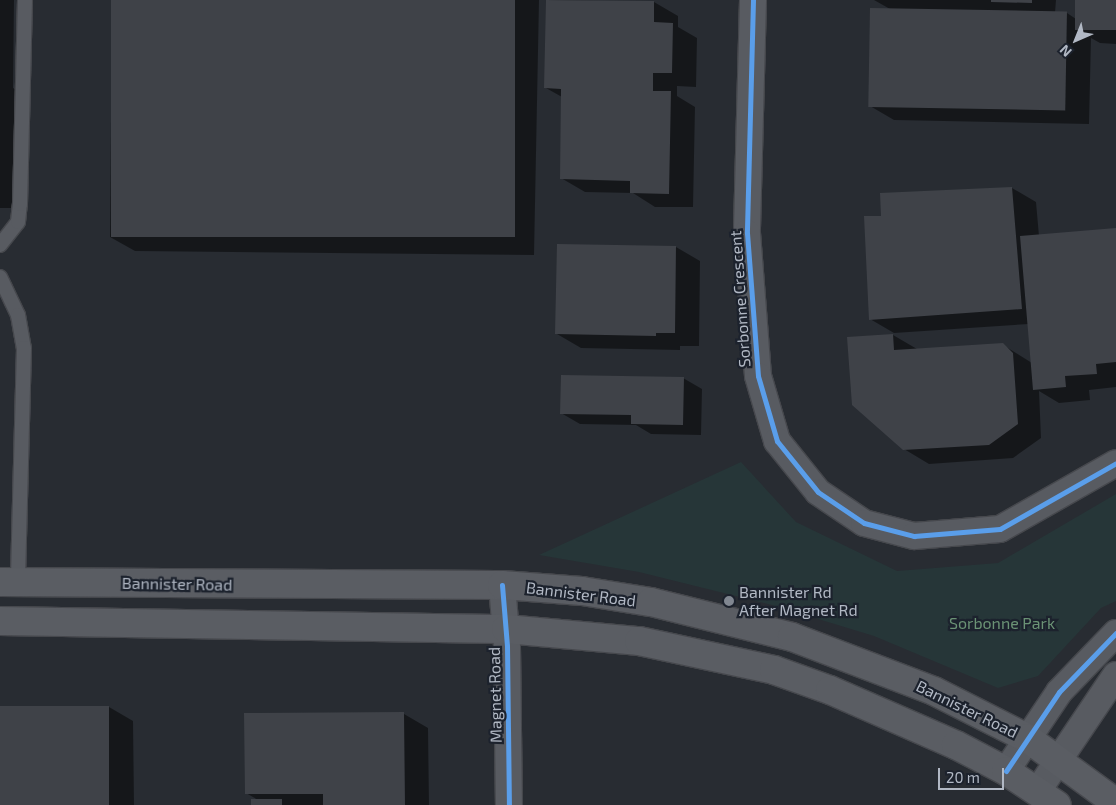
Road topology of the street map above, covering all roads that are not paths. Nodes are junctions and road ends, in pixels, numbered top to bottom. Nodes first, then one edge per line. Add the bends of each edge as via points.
1 (25, 0) edge
2 (753, 0) edge
3 (0, 246) edge
4 (0, 277) edge
5 (1116, 463) edge
6 (9, 582) edge
7 (502, 585) junction
8 (0, 621) edge
9 (506, 629) junction
10 (1116, 632) edge
11 (1116, 675) edge
12 (1027, 738) junction
13 (1059, 759) junction
14 (1006, 771) junction
15 (1047, 798) edge
16 (1116, 803) edge
17 (509, 805) edge

1 - 3 lane via 20,204 18,222
2 - 5 street, Sorbonne Crescent via 747,233 758,376 777,441 818,492 864,523 914,536 1000,529
4 - 6 lane via 18,315 24,348
6 - 7 main road, Bannister Road
7 - 9 street, Magnet Road
7 - 12 main road, Bannister Road via 582,591 651,602 792,637 934,691
8 - 9 main road
9 - 14 main road via 639,641 774,670 894,717
9 - 17 street, Magnet Road
10 - 12 street via 1059,692
11 - 13 street
12 - 13 main road, Bannister Road
12 - 14 street
13 - 15 street
13 - 16 main road, Bannister Road
14 - 15 main road

